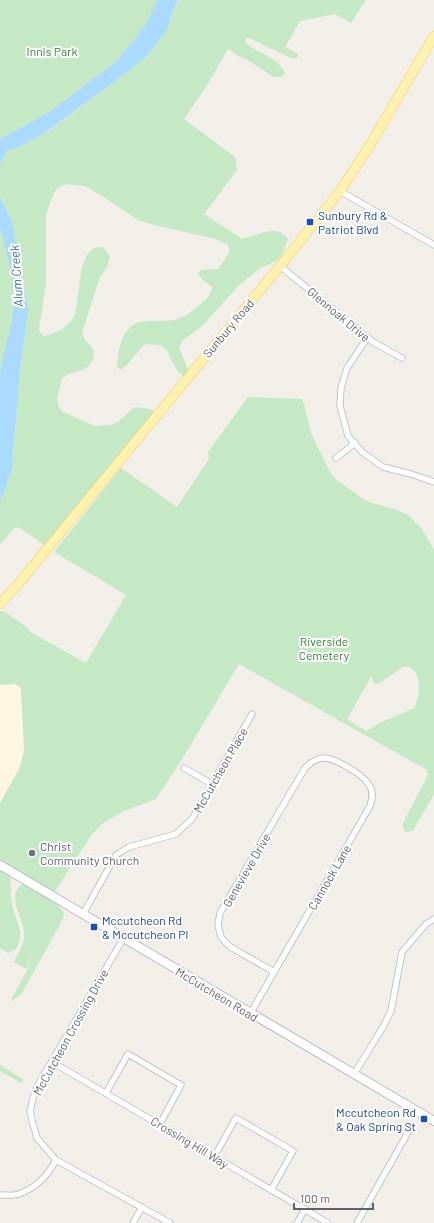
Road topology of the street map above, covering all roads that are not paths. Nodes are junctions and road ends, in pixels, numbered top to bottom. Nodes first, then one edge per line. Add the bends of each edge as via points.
1 (434, 36) edge
2 (340, 191) junction
3 (434, 245) edge
4 (280, 266) junction
5 (368, 338) junction
6 (402, 358) dead end
7 (355, 443) junction
8 (336, 458) dead end
9 (434, 482) edge
10 (0, 604) edge
11 (252, 714) dead end
12 (324, 758) joint
13 (184, 768) dead end
14 (212, 784) junction
15 (0, 865) edge
16 (84, 914) junction
17 (434, 919) edge
18 (123, 938) junction
19 (274, 972) junction
20 (250, 1014) junction
21 (52, 1062) junction
22 (354, 1074) junction
23 (106, 1093) junction
24 (434, 1121) edge
25 (160, 1124) junction
26 (411, 1127) dead end
27 (214, 1157) junction
28 (56, 1160) junction
29 (271, 1190) junction
30 (0, 1195) edge
31 (142, 1207) junction
32 (305, 1209) junction
33 (133, 1223) edge
34 (170, 1223) edge
35 (297, 1223) edge
36 (328, 1223) edge
37 (357, 1223) edge

1 - 2 main road, Sunbury Road
2 - 3 street
2 - 4 main road, Sunbury Road
4 - 5 street, Glennoak Drive
4 - 10 main road, Sunbury Road
5 - 6 street, Glennoak Drive
5 - 7 street via 347,368 341,388 340,406 348,436
7 - 8 street
7 - 9 street via 362,452 383,467
11 - 14 street, McCutcheon Place
12 - 19 street, Cannock Lane via 334,760 363,777 370,785 373,796 370,806
12 - 19 street, Genevieve Drive via 313,761 305,768 220,913 218,925 221,937 229,946
13 - 14 street
14 - 16 street, McCutcheon Place via 192,819 176,834 129,847 116,855
15 - 16 main road, McCutcheon Road
16 - 18 main road, McCutcheon Road
17 - 22 street via 426,924 402,952 391,1011
18 - 20 main road, McCutcheon Road
18 - 21 street, McCutcheon Crossing Drive
19 - 20 street, Cannock Lane
20 - 22 main road, McCutcheon Road
21 - 23 street, Crossing Hill Way
21 - 28 street, McCutcheon Crossing Drive via 38,1085 30,1112 37,1138
22 - 24 main road, McCutcheon Road
23 - 25 street, Crossing Hill Way
23 - 25 street via 128,1054 181,1085
25 - 27 street, Crossing Hill Way
26 - 37 street
27 - 29 street, Crossing Hill Way
27 - 29 street via 236,1118 293,1151
28 - 30 street via 37,1184 18,1194
28 - 31 street, McCutcheon Crossing Drive
29 - 32 street, Crossing Hill Way
31 - 33 street
31 - 34 street, McCutcheon Crossing Drive
32 - 35 street
32 - 36 street, Crossing Hill Way

